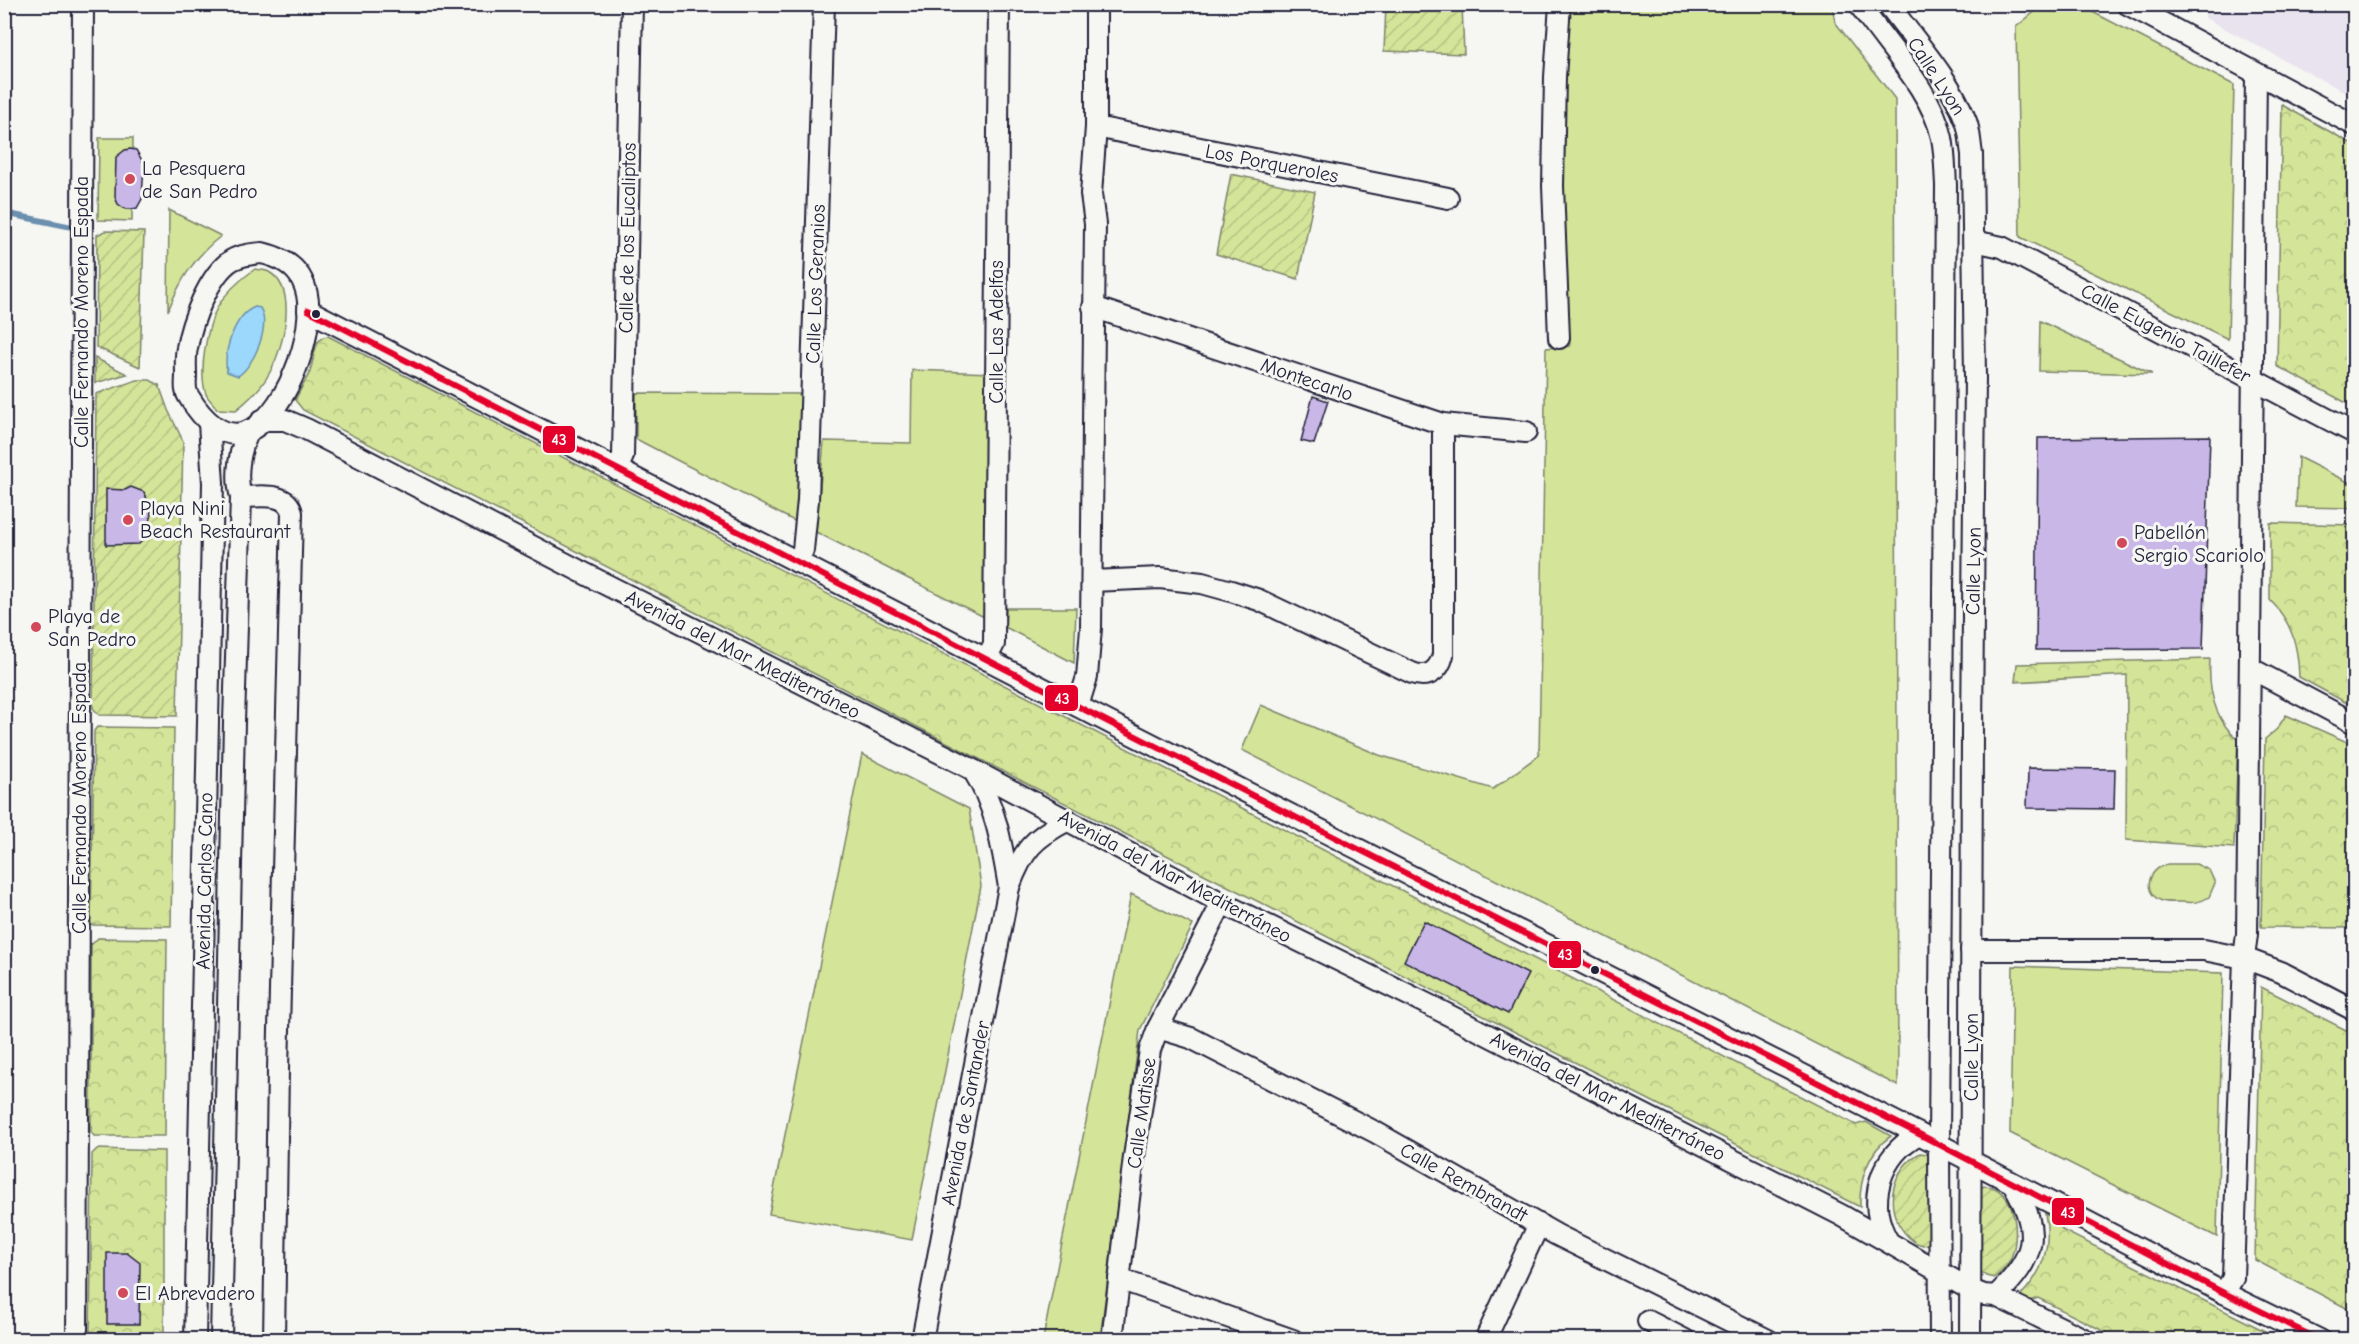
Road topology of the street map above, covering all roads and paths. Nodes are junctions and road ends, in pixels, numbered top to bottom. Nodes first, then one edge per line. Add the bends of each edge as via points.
1 (83, 4) edge
2 (632, 4) edge
3 (825, 4) edge
4 (999, 4) edge
5 (1096, 4) edge
6 (1560, 4) edge
7 (1859, 4) edge
8 (1888, 4) edge
9 (2127, 4) edge
10 (2256, 74) junction
11 (2355, 125) edge
12 (1096, 127) junction
13 (1448, 198) dead end
14 (1974, 241) junction
15 (1093, 307) junction
16 (308, 310) junction
17 (1559, 338) dead end
18 (2254, 380) junction
19 (209, 423) junction
20 (1443, 424) junction
21 (256, 425) junction
22 (1526, 432) dead end
23 (2355, 433) edge
24 (617, 470) junction
25 (241, 497) junction
26 (796, 562) junction
27 (1092, 581) junction
28 (987, 658) junction
29 (2250, 668) junction
30 (1078, 706) junction
31 (2355, 723) edge
32 (973, 770) junction
33 (1068, 820) junction
34 (1009, 887) junction
35 (1222, 903) junction
36 (1971, 950) junction
37 (2244, 958) junction
38 (2355, 1010) edge
39 (1158, 1028) junction
40 (1919, 1134) junction
41 (1939, 1145) junction
42 (1971, 1161) junction
43 (2014, 1185) junction
44 (1539, 1224) junction
45 (1888, 1241) junction
46 (1940, 1272) junction
47 (1119, 1280) junction
48 (1971, 1290) junction
49 (2224, 1293) junction
50 (1995, 1296) junction
51 (1648, 1321) dead end
52 (1767, 1339) edge
53 (77, 1340) edge
54 (195, 1340) edge
55 (221, 1340) edge
56 (274, 1340) edge
57 (922, 1340) edge
58 (1112, 1340) edge
59 (1293, 1340) edge
60 (1485, 1340) edge
61 (1685, 1340) edge
62 (1940, 1340) edge
63 (1970, 1340) edge
64 (2086, 1340) edge
65 (2320, 1340) edge

1 - 53 street, Calle Fernando Moreno Espada
2 - 24 street, Calle de los Eucaliptos via 623,456
3 - 26 street, Calle Los Geranios via 808,500 803,550
4 - 28 street, Calle Las Adelfas via 994,644
5 - 12 street
6 - 17 street via 1553,186
7 - 41 street, Calle Lyon via 1924,94 1942,139 1946,185
8 - 14 street, Calle Lyon via 1942,77 1967,123 1972,153
9 - 10 street
10 - 11 street
10 - 18 street
12 - 13 street, Los Porqueroles
12 - 15 street via 1091,194 1095,224
14 - 18 street, Calle Eugenio Taillefer via 2002,247
14 - 36 street, Calle Lyon
15 - 20 street, Montecarlo
15 - 27 street
16 - 19 street via 308,294 302,279 278,257 246,255 219,272 202,301 186,349 186,392
16 - 21 street via 308,329 291,379 279,402
16 - 24 street
18 - 23 street, Calle Eugenio Taillefer
18 - 29 street
19 - 21 street via 221,431 236,433
19 - 54 street, Avenida Carlos Cano via 213,483
20 - 22 street, Montecarlo
20 - 27 street via 1443,655 1432,673 1418,676 1259,600 1202,583 1160,578
21 - 25 street, Avenida Carlos Cano via 244,440 237,484
21 - 32 street, Avenida del Mar Mediterráneo via 285,420 306,429
24 - 26 street
25 - 55 street, Avenida Carlos Cano
25 - 56 street via 281,499 289,504 292,513
26 - 28 street
27 - 30 street via 1087,676
28 - 30 street
29 - 31 street
29 - 37 street
30 - 40 street
32 - 33 street, Avenida del Mar Mediterráneo
32 - 34 street, Avenida de Santander via 994,814
33 - 34 street, Avenida de Santander via 1038,837 1025,851
33 - 35 street, Avenida del Mar Mediterráneo
34 - 57 street, Avenida de Santander
35 - 39 street, Calle Matisse
35 - 45 street, Avenida del Mar Mediterráneo
36 - 37 street via 2204,950
36 - 42 street, Calle Lyon
37 - 38 street
37 - 49 street via 2233,1278
39 - 44 street, Calle Rembrandt via 1191,1038 1355,1121
39 - 47 street, Calle Matisse via 1150,1050
40 - 41 street
40 - 45 street via 1894,1154 1878,1185 1877,1216
41 - 42 street
41 - 46 street, Calle Lyon
42 - 43 street
42 - 48 street, Calle Lyon
43 - 49 street
43 - 50 street via 2028,1211 2031,1241 2021,1269
44 - 52 street, Calle Rembrandt
44 - 60 street
45 - 46 street, Avenida del Mar Mediterráneo
46 - 48 street, Avenida del Mar Mediterráneo
46 - 62 street, Calle Lyon
47 - 58 street, Calle Matisse
47 - 59 street
48 - 50 street, Avenida del Mar Mediterráneo
48 - 63 street, Calle Lyon
49 - 65 street
50 - 64 street, Avenida del Mar Mediterráneo
51 - 61 street

